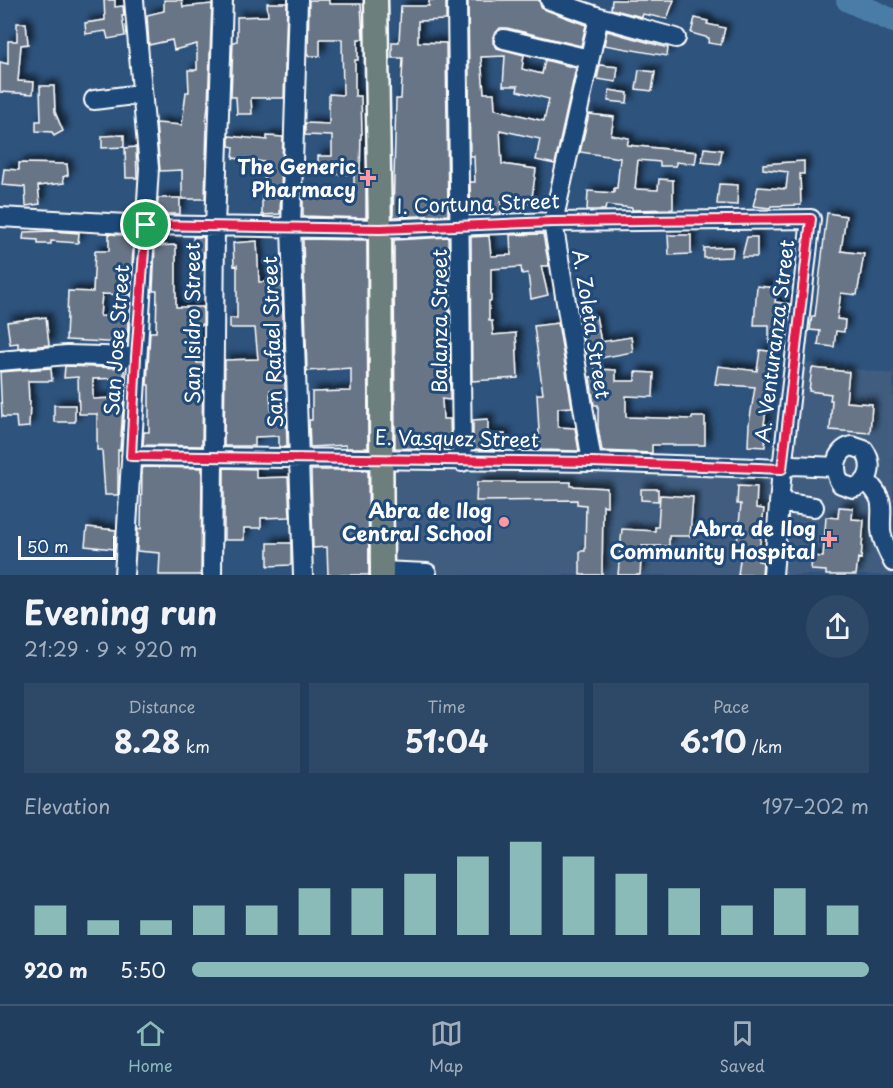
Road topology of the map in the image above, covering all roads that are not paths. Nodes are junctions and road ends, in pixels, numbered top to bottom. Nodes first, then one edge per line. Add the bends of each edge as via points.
1 (134, 0) edge
2 (223, 0) edge
3 (298, 0) edge
4 (376, 0) edge
5 (457, 0) edge
6 (550, 0) edge
7 (598, 17) junction
8 (676, 38) dead end
9 (504, 39) dead end
10 (589, 59) junction
11 (141, 94) junction
12 (94, 100) dead end
13 (0, 217) edge
14 (811, 219) joint
15 (553, 222) junction
16 (146, 225) junction
17 (461, 226) junction
18 (215, 227) junction
19 (291, 228) junction
20 (380, 229) junction
21 (136, 357) junction
22 (0, 361) edge
23 (131, 456) junction
24 (214, 457) junction
25 (298, 459) junction
26 (382, 460) junction
27 (462, 462) junction
28 (592, 462) junction
29 (836, 467) junction
30 (782, 469) junction
31 (866, 480) junction
32 (779, 502) junction
33 (814, 507) dead end
34 (888, 508) edge
35 (893, 562) edge
36 (382, 573) edge
37 (427, 573) dead end
38 (124, 575) edge
39 (212, 575) edge
40 (303, 575) edge
41 (773, 575) edge

1 - 11 street, San Jose Street
2 - 18 street, San Isidro Street
3 - 19 street, San Rafael Street
4 - 20 main road
5 - 17 street, Balanza Street
6 - 7 street
7 - 8 street
7 - 10 street, A. Zoleta Street
9 - 10 street
10 - 15 street, A. Zoleta Street
11 - 12 street
11 - 16 street, San Jose Street via 148,168
13 - 16 street, I. Cortuna Street
14 - 15 street, I. Cortuna Street
14 - 30 street, A. Venturanza Street
15 - 17 street, I. Cortuna Street
15 - 28 street, A. Zoleta Street
16 - 18 street, I. Cortuna Street
16 - 21 street, San Jose Street
17 - 20 street, I. Cortuna Street
17 - 27 street, Balanza Street
18 - 19 street, I. Cortuna Street
18 - 24 street, San Isidro Street
19 - 20 street, I. Cortuna Street
19 - 25 street, San Rafael Street
20 - 26 main road
21 - 22 street via 67,355
21 - 23 street, San Jose Street
23 - 24 street, E. Vasquez Street
23 - 38 street, San Jose Street
24 - 25 street, E. Vasquez Street
24 - 39 street, San Isidro Street
25 - 26 street, E. Vasquez Street
25 - 40 street, San Rafael Street
26 - 27 street, E. Vasquez Street
26 - 36 main road
27 - 28 street, E. Vasquez Street
28 - 30 street, E. Vasquez Street
29 - 30 street, E. Vasquez Street via 793,465
29 - 31 street via 838,478 847,487 860,487
29 - 31 street via 841,451 859,447 869,461
30 - 32 street, A. Venturanza Street
31 - 34 street
32 - 33 street
32 - 41 street, A. Venturanza Street
34 - 35 street via 881,530
36 - 37 street

